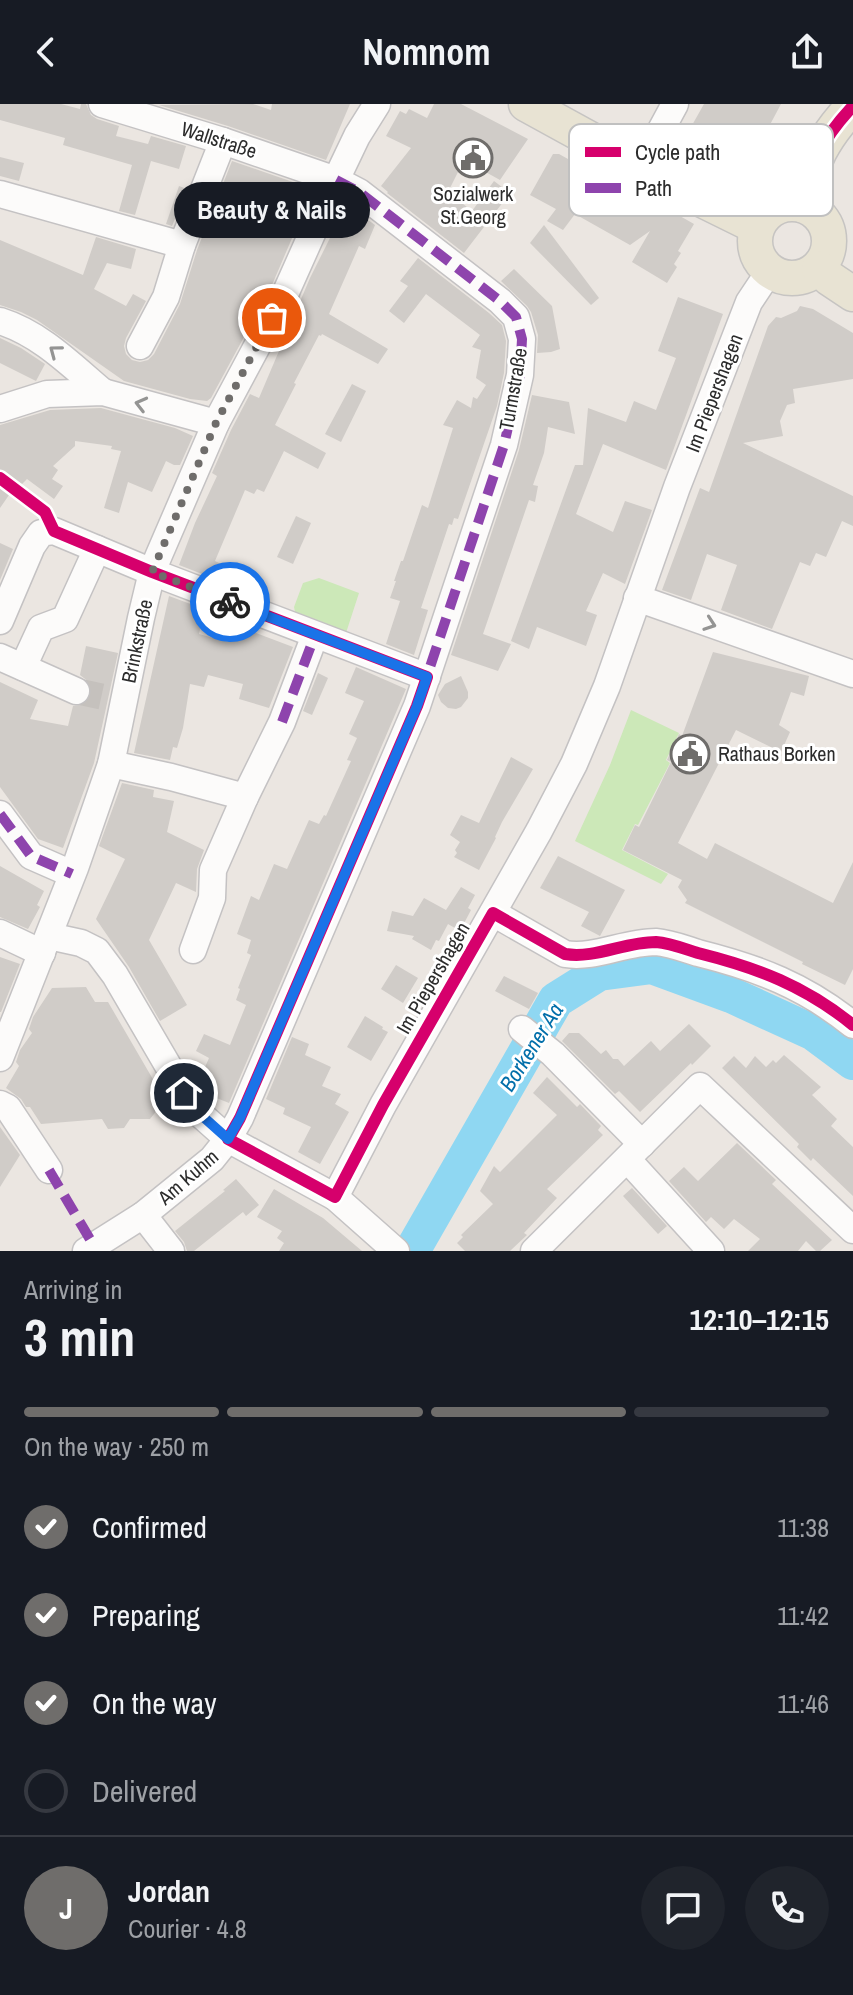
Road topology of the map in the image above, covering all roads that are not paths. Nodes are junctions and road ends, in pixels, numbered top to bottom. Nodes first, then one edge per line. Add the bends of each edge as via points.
1 (102, 104) edge
2 (377, 104) edge
3 (675, 104) edge
4 (853, 106) edge
5 (542, 108) edge
6 (569, 124) edge
7 (664, 124) edge
8 (833, 128) edge
9 (223, 141) junction
10 (336, 180) junction
11 (0, 194) edge
12 (732, 216) edge
13 (765, 216) edge
14 (820, 216) edge
15 (757, 227) junction
16 (182, 245) junction
17 (819, 268) junction
18 (769, 272) junction
19 (853, 294) edge
20 (0, 321) edge
21 (140, 346) dead end
22 (103, 392) junction
23 (0, 409) edge
24 (216, 423) junction
25 (97, 549) junction
26 (152, 572) junction
27 (637, 598) junction
28 (0, 621) edge
29 (315, 635) junction
30 (12, 662) edge
31 (853, 674) edge
32 (427, 677) junction
33 (76, 691) tunnel mouth
34 (111, 764) junction
35 (245, 797) junction
36 (0, 814) edge
37 (72, 874) junction
38 (493, 913) junction
39 (0, 933) edge
40 (46, 945) junction
41 (193, 950) dead end
42 (853, 1025) edge
43 (522, 1029) dead end
44 (0, 1058) edge
45 (0, 1104) edge
46 (228, 1139) junction
47 (634, 1152) junction
48 (49, 1170) dead end
49 (335, 1197) junction
50 (143, 1215) junction
51 (853, 1230) edge
52 (388, 1248) edge
53 (701, 1248) edge
54 (86, 1251) edge
55 (171, 1251) edge
56 (534, 1251) edge

1 - 9 street, Wallstraße
2 - 10 street, Brinkstraße
3 - 7 street
4 - 8 main road
5 - 6 main road
9 - 10 street, Wallstraße
9 - 16 street
10 - 24 street, Brinkstraße via 286,292
10 - 32 street, Turmstraße via 500,301 516,317 522,339 520,375 504,445
11 - 16 street
12 - 15 main road
13 - 15 main road
14 - 17 main road via 830,243
15 - 18 main road via 754,245
16 - 21 street via 166,297
17 - 18 main road via 790,279
17 - 19 main road
18 - 27 street, Im Piepershagen via 749,302
22 -> 20 street via 41,341
22 - 23 street via 47,394
24 -> 22 street
24 - 26 street, Brinkstraße
25 - 26 street
25 - 28 street via 54,531 41,533
25 - 30 street via 65,619 41,628
26 - 29 street
26 - 34 street, Brinkstraße via 116,700
27 -> 31 street
27 - 38 street, Im Piepershagen via 574,764
29 - 32 street
29 - 35 street via 282,722
30 - 33 street
32 - 46 street, Am Kuhm
34 - 35 street
34 - 37 street, Brinkstraße
35 - 41 street via 213,870 212,898
36 - 37 street via 31,856
37 - 40 street, Brinkstraße
38 - 42 street, Im Piepershagen via 565,954 659,942 732,961 794,985
38 - 49 street, Im Piepershagen
39 - 40 street
40 - 44 street, Brinkstraße
40 - 46 street via 81,943 97,951 184,1093
43 - 47 street via 546,1048
45 - 48 street via 8,1108
46 - 49 street
46 - 50 street, Am Kuhm via 212,1159
47 - 51 street via 700,1086
47 - 53 street
47 - 56 street
49 - 52 street
50 - 54 street, Am Kuhm
50 - 55 street

